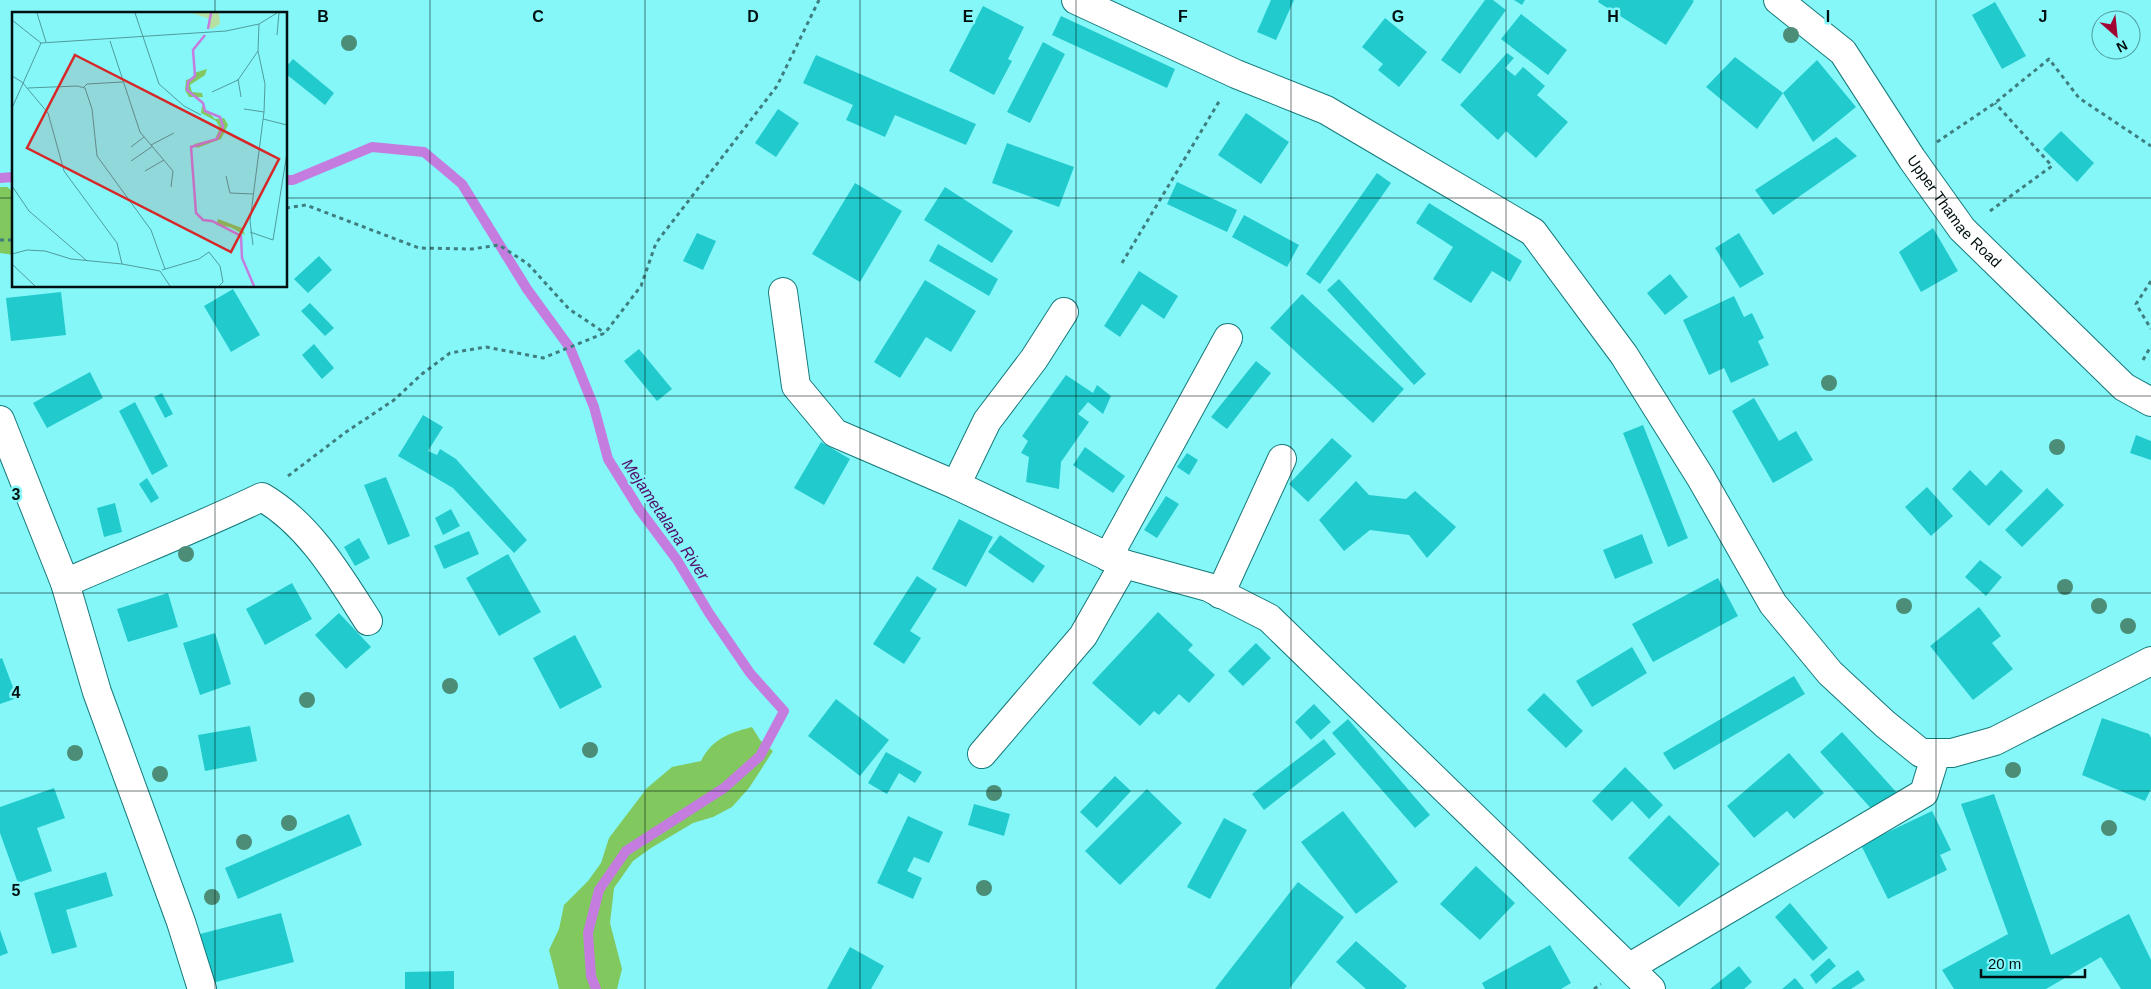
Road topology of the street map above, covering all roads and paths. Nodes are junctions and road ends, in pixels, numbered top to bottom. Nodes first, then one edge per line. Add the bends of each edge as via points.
1 (819, 0) edge
2 (1076, 0) edge
3 (1778, 0) edge
4 (1236, 74) junction
5 (1995, 103) junction
6 (2151, 146) edge
7 (1912, 159) junction
8 (288, 208) edge
9 (1962, 229) junction
10 (1122, 263) dead end
11 (2151, 281) edge
12 (784, 292) dead end
13 (1064, 312) dead end
14 (2151, 328) edge
15 (605, 334) junction
16 (1228, 338) dead end
17 (2151, 402) edge
18 (0, 420) edge
19 (1282, 459) dead end
20 (956, 485) junction
21 (262, 497) junction
22 (1116, 560) junction
23 (65, 583) junction
24 (1220, 594) junction
25 (368, 621) dead end
26 (2151, 661) edge
27 (982, 754) dead end
28 (1936, 754) junction
29 (1630, 967) junction
30 (202, 989) edge
31 (1651, 989) edge

1 - 15 path via 777,86 656,243 641,286
2 - 4 street
3 - 7 street, Upper Thamae Road via 1843,52
4 - 10 path
4 - 28 street via 1326,110 1533,232 1624,355 1701,478 1773,604 1837,680 1921,752
5 - 6 path via 2050,59 2079,98
5 - 7 path
5 - 9 path via 2052,166
7 - 9 street, Upper Thamae Road
8 - 15 path via 306,205 419,248 472,249 499,245 528,264 569,309
9 - 17 street, Upper Thamae Road via 2124,387
11 - 14 path via 2136,304
12 - 20 street via 796,386 834,433
13 - 20 street via 1034,359 987,421
15 - 21 path via 543,358 486,347 450,353 394,400 346,432
16 - 22 street
18 - 23 street
19 - 24 street
20 - 22 street
21 - 23 street
21 - 25 street via 280,507 328,558
22 - 24 street
22 - 27 street via 1083,636
23 - 30 street via 97,692 181,922
24 - 29 street via 1269,618
26 - 28 street via 1995,741
28 - 29 street via 1924,792
29 - 31 street

